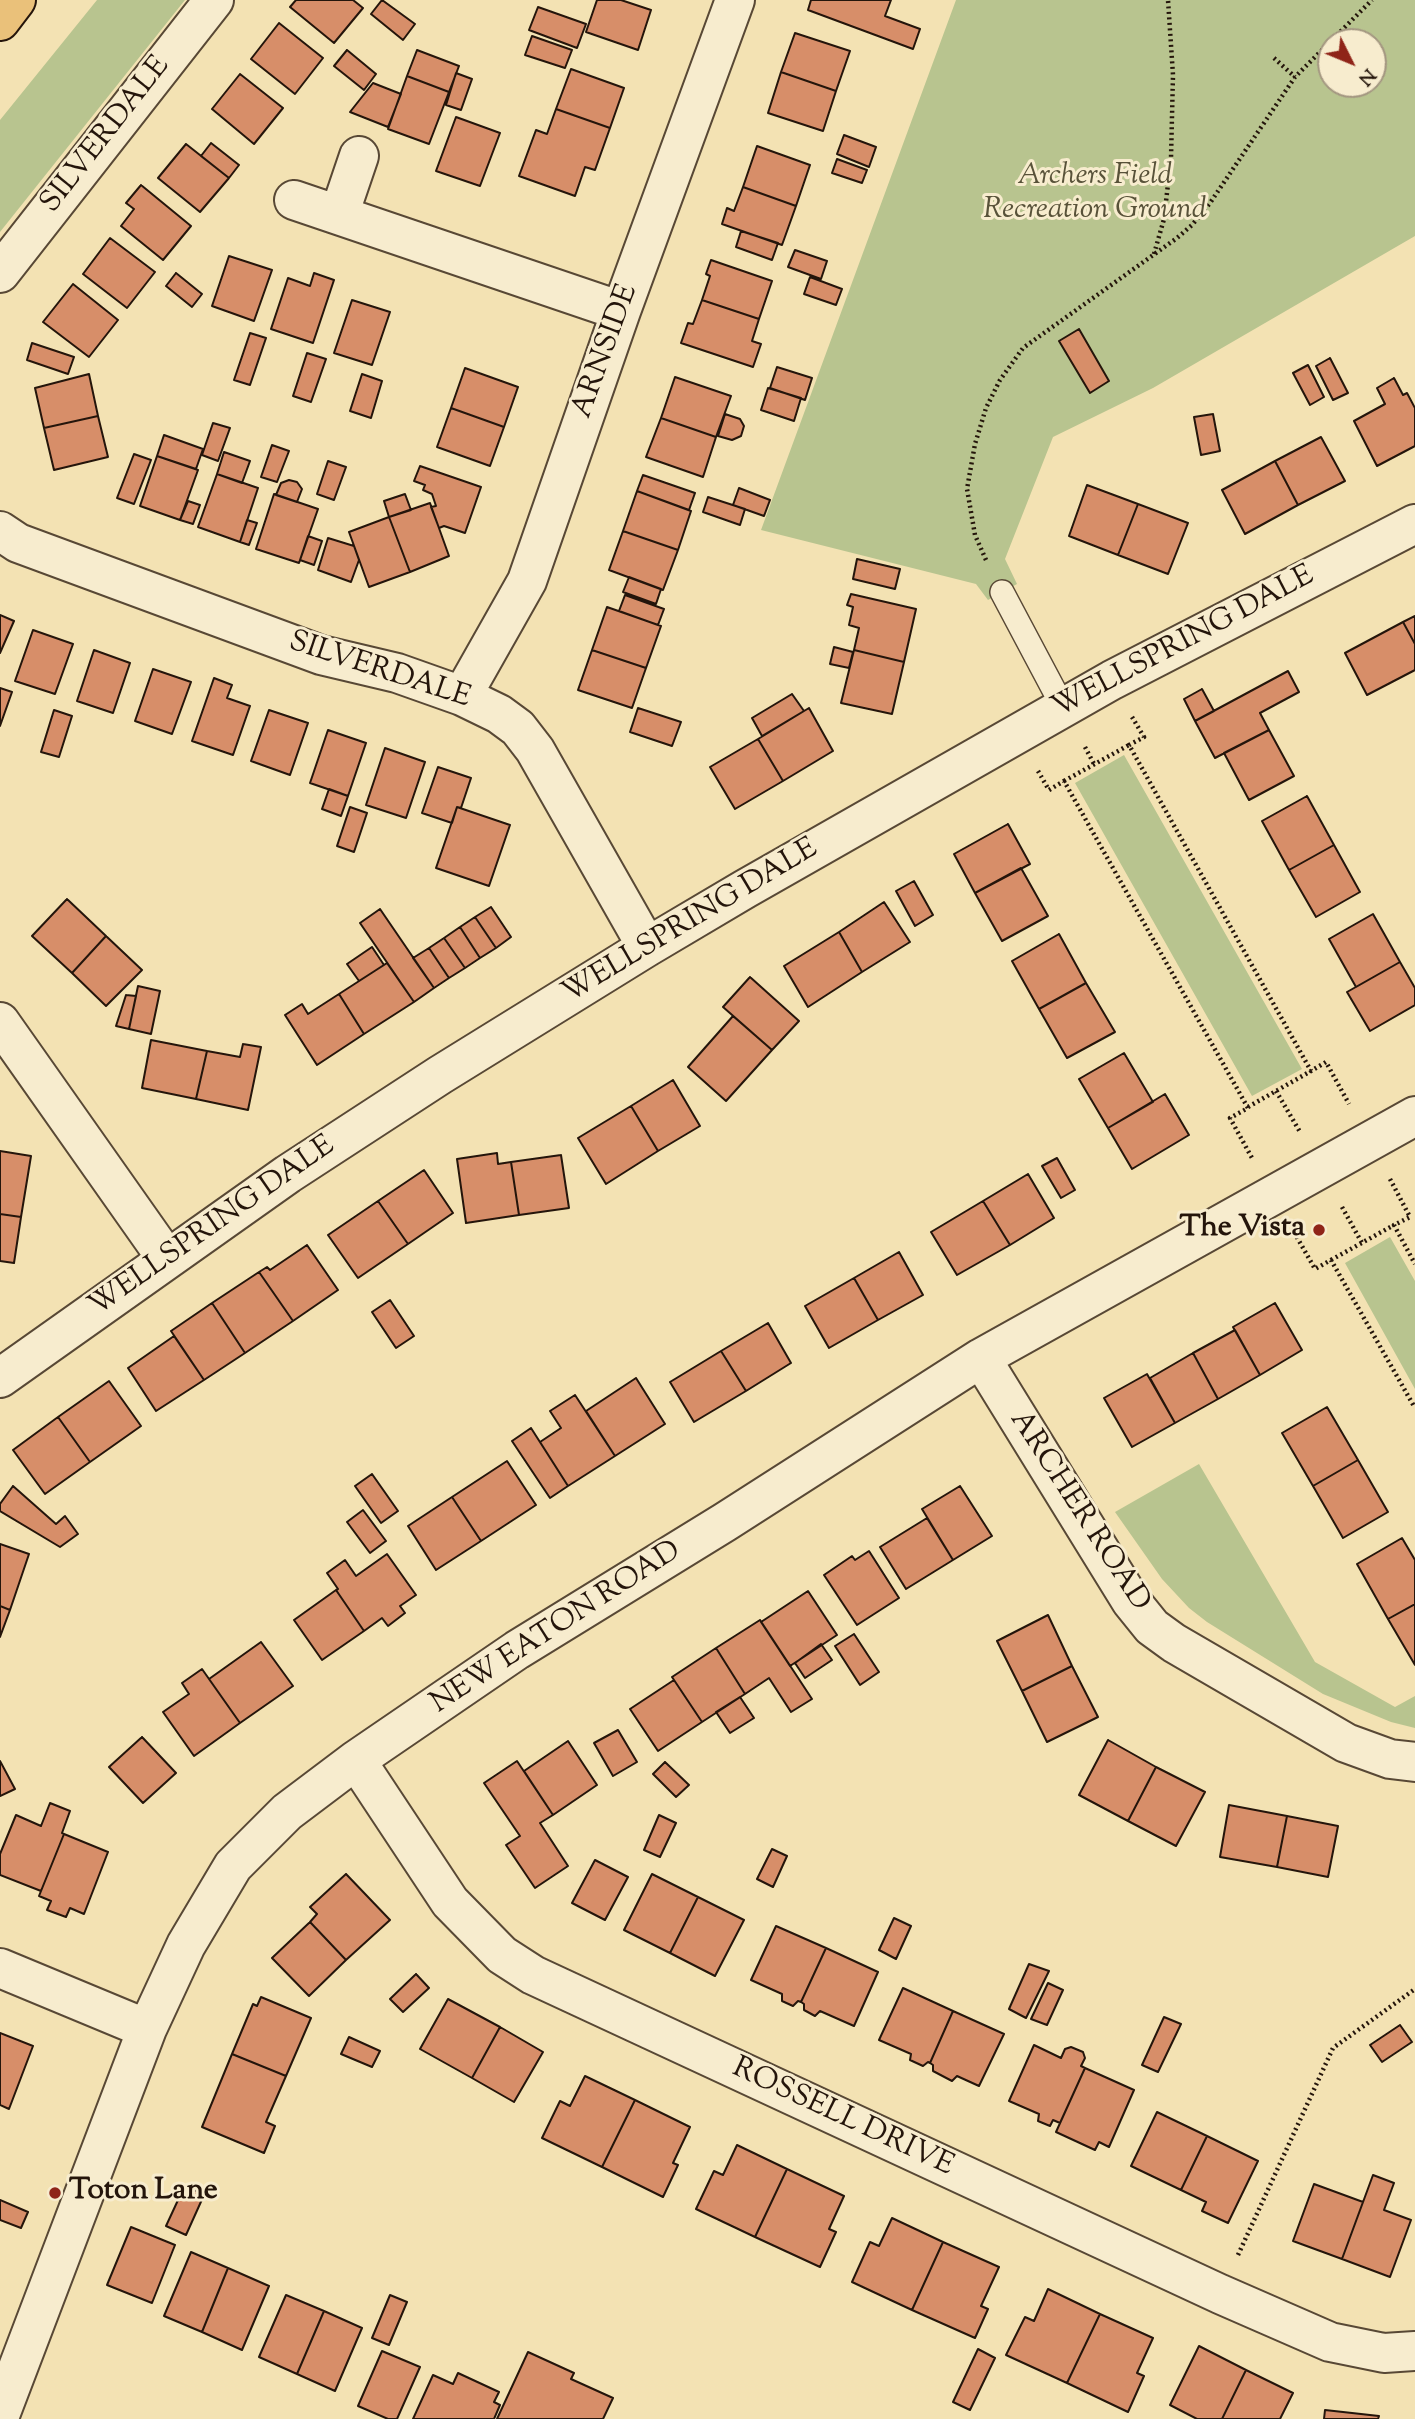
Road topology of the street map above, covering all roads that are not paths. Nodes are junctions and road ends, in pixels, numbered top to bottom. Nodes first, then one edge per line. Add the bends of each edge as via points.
1 (16, 0) edge
2 (214, 0) edge
3 (736, 0) edge
4 (0, 21) edge
5 (359, 156) dead end
6 (294, 200) dead end
7 (339, 215) junction
8 (0, 273) edge
9 (621, 311) junction
10 (1415, 524) edge
11 (0, 531) edge
12 (1002, 592) road end
13 (462, 696) junction
14 (1063, 708) junction
15 (647, 947) junction
16 (0, 1022) edge
17 (1415, 1116) edge
18 (167, 1259) junction
19 (981, 1358) junction
20 (0, 1378) edge
21 (356, 1760) junction
22 (1415, 1762) edge
23 (0, 1969) edge
24 (147, 2029) junction
25 (1415, 2351) edge
26 (0, 2415) edge

1 - 4 highway
2 - 8 street, SILVERDALE
3 - 9 street, ARNSIDE
5 - 7 street
6 - 7 street
7 - 9 street
9 - 13 street, ARNSIDE via 527,580
10 - 14 street, WELLSPRING DALE
11 - 13 street, SILVERDALE via 18,543 321,655 397,673
12 - 14 lane
13 - 15 street, SILVERDALE via 499,714 526,736
14 - 15 street, WELLSPRING DALE
15 - 18 street, WELLSPRING DALE via 440,1074
16 - 18 street
17 - 19 street, NEW EATON ROAD
18 - 20 street, WELLSPRING DALE
19 - 21 street, NEW EATON ROAD via 517,1650
19 - 22 street, ARCHER ROAD via 1131,1601 1152,1627 1346,1743 1390,1759
21 - 24 street, NEW EATON ROAD via 287,1812 233,1866 186,1945
21 - 25 street, ROSSELL DRIVE via 450,1902 502,1955 533,1975 1330,2342 1384,2353
23 - 24 street
24 - 26 street, NEW EATON ROAD

